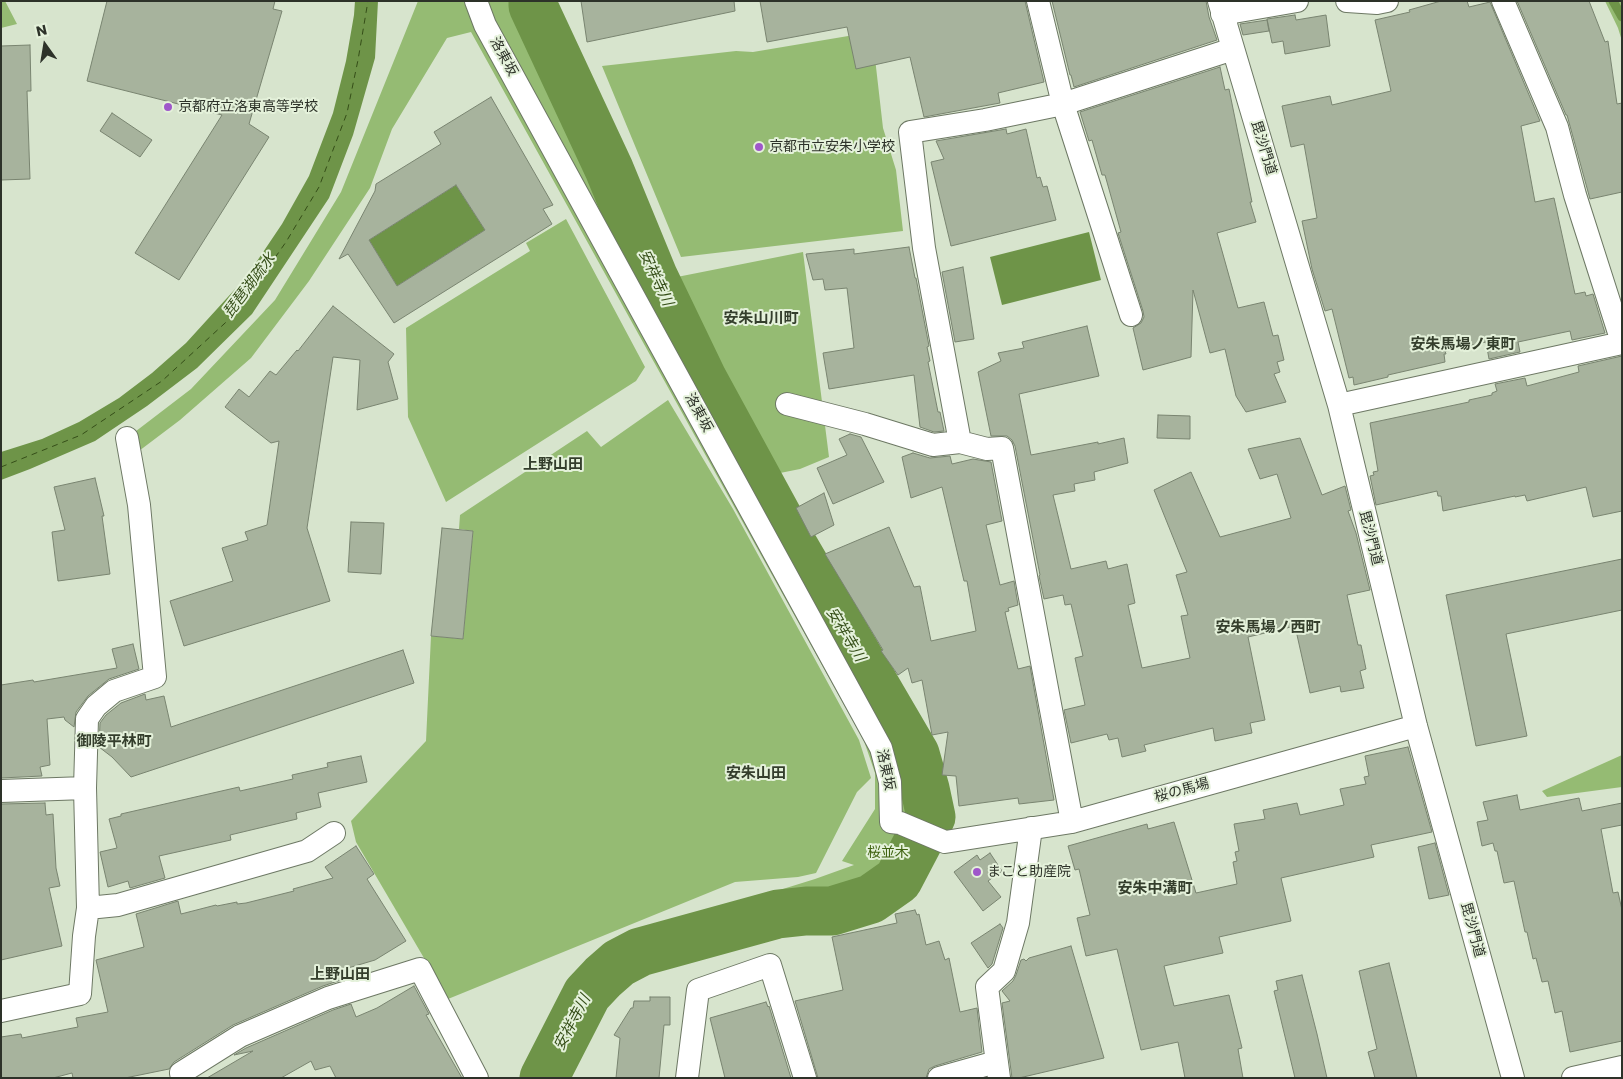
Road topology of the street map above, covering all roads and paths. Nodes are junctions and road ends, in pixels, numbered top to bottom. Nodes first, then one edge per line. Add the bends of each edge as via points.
1 (476, 1) edge
2 (1038, 1) edge
3 (1297, 1) edge
4 (1347, 1) edge
5 (1387, 1) edge
6 (1503, 1) edge
7 (1220, 8) edge
8 (1233, 49) junction
9 (1063, 104) junction
10 (1131, 315) dead end
11 (1622, 342) edge
12 (787, 404) dead end
13 (1339, 405) junction
14 (127, 438) dead end
15 (960, 442) junction
16 (1416, 726) junction
17 (85, 788) junction
18 (1, 791) edge
19 (1072, 822) junction
20 (1031, 828) junction
21 (334, 833) dead end
22 (945, 842) joint
23 (88, 908) junction
24 (1, 1011) edge
25 (1622, 1068) edge
26 (998, 1070) edge
27 (182, 1078) edge
28 (477, 1078) edge
29 (687, 1078) edge
30 (804, 1078) edge
31 (939, 1078) edge
32 (1513, 1078) edge
33 (1573, 1078) edge

1 - 22 street, 洛東坂 via 486,25 881,748 890,782 891,822
2 - 9 street
3 - 7 street
4 - 5 street
6 - 11 street via 1557,126
7 - 8 street, 毘沙門道
8 - 9 street
8 - 13 street, 毘沙門道
9 - 10 street
9 - 15 street via 910,132 924,248
11 - 13 street
12 - 15 street via 933,445
13 - 16 street, 毘沙門道
14 - 17 street via 139,505 155,678 114,691 96,706 87,719
15 - 19 street via 987,449 1002,448
16 - 19 street, 桜の馬場
16 - 32 street, 毘沙門道
17 - 18 street
17 - 23 street
19 - 20 street, 桜の馬場
20 - 22 street, 桜の馬場
20 - 26 street via 1016,931 1004,972 987,987
21 - 23 street via 308,851 118,905
23 - 24 street via 80,994
25 - 33 street
26 - 31 street
27 - 28 street via 180,1073 240,1036 328,998 420,969
29 - 30 street via 698,990 770,965

